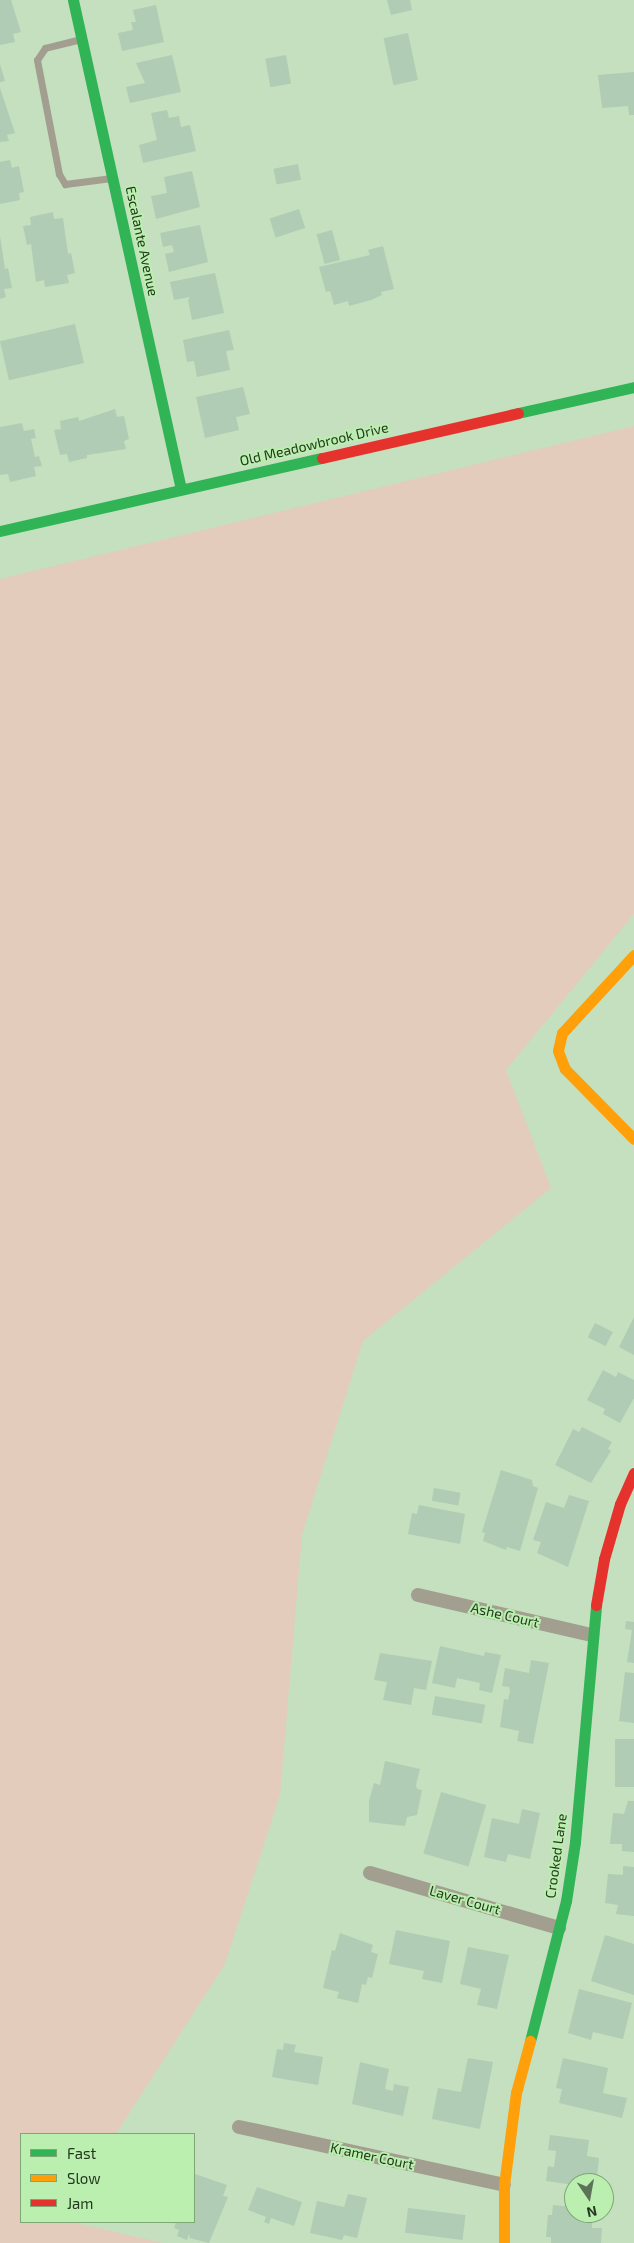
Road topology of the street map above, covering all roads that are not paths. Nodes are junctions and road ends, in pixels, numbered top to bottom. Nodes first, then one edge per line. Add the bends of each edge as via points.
1 (73, 0) edge
2 (82, 39) junction
3 (112, 178) junction
4 (634, 387) edge
5 (181, 489) junction
6 (0, 531) edge
7 (634, 955) edge
8 (634, 1139) edge
9 (634, 1473) edge
10 (418, 1595) dead end
11 (592, 1636) junction
12 (370, 1873) dead end
13 (559, 1928) junction
14 (239, 2127) dead end
15 (504, 2185) junction
16 (504, 2243) edge

1 - 2 street, Escalante Avenue
2 - 3 street, Escalante Avenue
2 - 3 lane via 45,48 37,60 59,174 65,184
3 - 5 street, Escalante Avenue
4 - 5 street, Old Meadowbrook Drive
5 - 6 street, Old Meadowbrook Drive
7 - 8 street via 562,1033 558,1046 565,1069
9 - 11 street, Crooked Lane via 620,1504 604,1559
10 - 11 street, Ashe Court
11 - 13 street, Crooked Lane via 575,1842
12 - 13 street, Laver Court
13 - 15 street, Crooked Lane via 520,2074
14 - 15 street, Kramer Court
15 - 16 street, Crooked Lane

